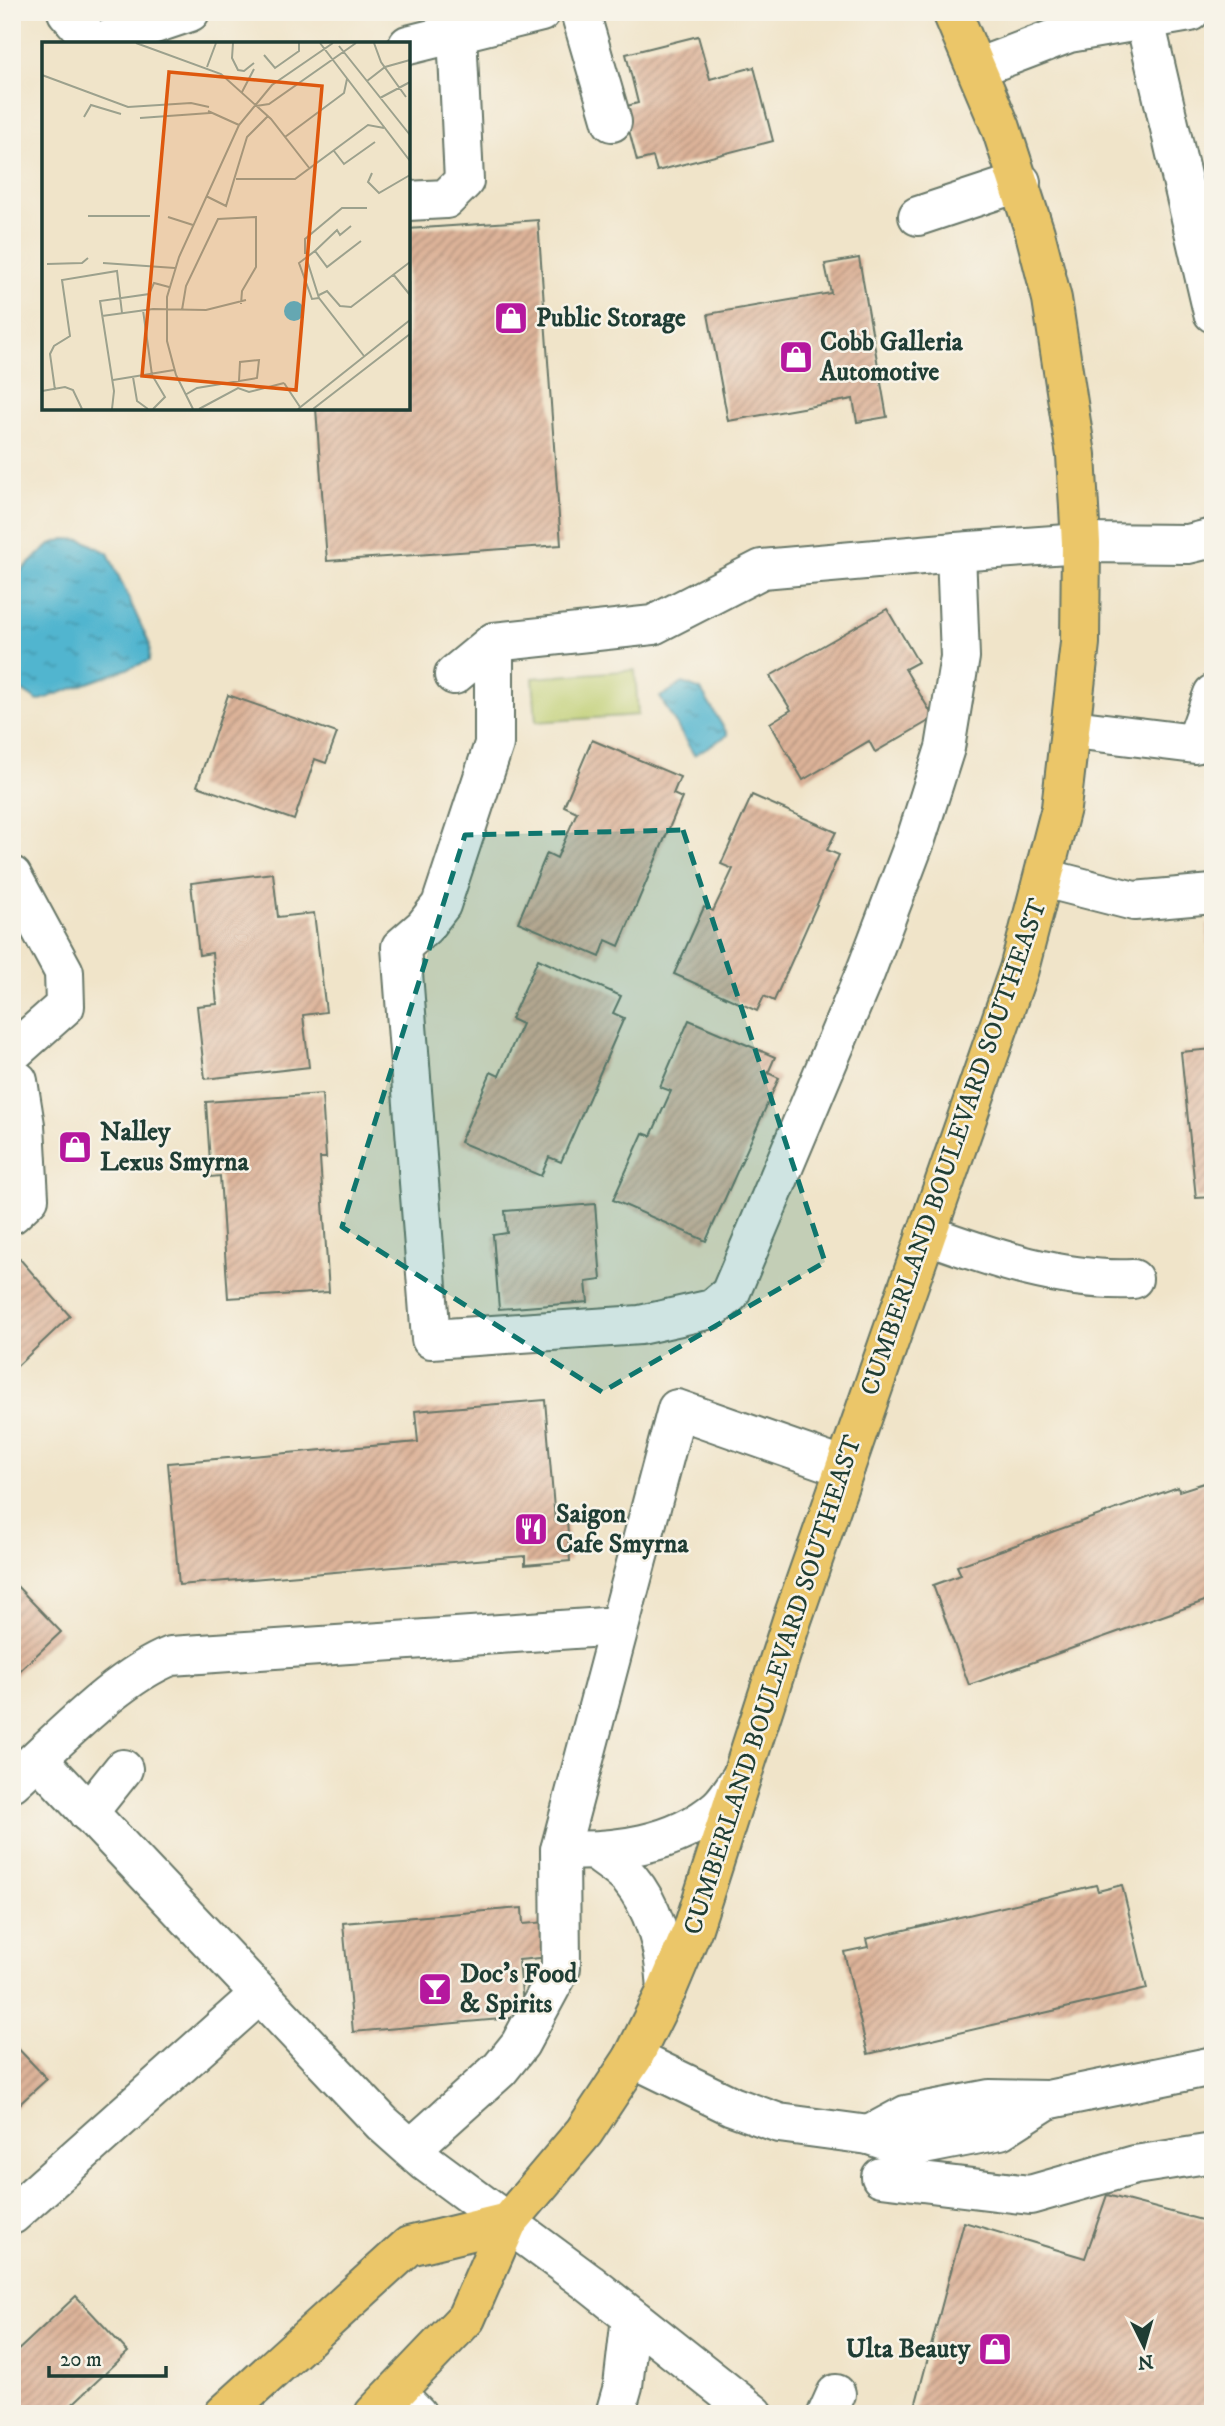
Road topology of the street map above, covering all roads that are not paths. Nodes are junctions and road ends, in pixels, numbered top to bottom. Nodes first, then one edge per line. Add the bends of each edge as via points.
1 (67, 12) edge
2 (190, 12) edge
3 (541, 12) edge
4 (580, 12) edge
5 (952, 12) edge
6 (1190, 12) edge
7 (1142, 16) edge
8 (457, 33) junction
9 (93, 42) edge
10 (101, 42) edge
11 (410, 45) edge
12 (977, 68) junction
13 (612, 122) dead end
14 (1021, 183) junction
15 (410, 201) edge
16 (918, 216) dead end
17 (1213, 313) edge
18 (1213, 538) edge
19 (1082, 543) junction
20 (956, 552) junction
21 (494, 642) junction
22 (454, 675) dead end
23 (1213, 694) edge
24 (1073, 729) junction
25 (12, 876) edge
26 (1044, 878) junction
27 (1213, 894) edge
28 (15, 1067) edge
29 (12, 1214) edge
30 (926, 1234) junction
31 (1133, 1279) dead end
32 (845, 1468) junction
33 (619, 1626) junction
34 (123, 1769) dead end
35 (25, 1771) edge
36 (741, 1778) junction
37 (88, 1813) junction
38 (578, 1851) junction
39 (667, 1990) junction
40 (260, 1994) junction
41 (633, 2058) junction
42 (1213, 2066) edge
43 (869, 2135) junction
44 (413, 2147) junction
45 (1213, 2153) edge
46 (12, 2216) edge
47 (508, 2222) junction
48 (631, 2317) junction
49 (396, 2407) edge
50 (224, 2414) edge
51 (615, 2414) edge
52 (754, 2414) edge

1 - 9 lane
2 - 10 lane
3 - 8 lane
4 - 13 lane
5 - 12 main road, CUMBERLAND BOULEVARD SOUTHEAST
6 - 7 lane
7 - 12 lane via 1069,33
7 - 17 lane
8 - 11 lane
8 - 15 lane via 464,181 446,199
12 - 14 main road, CUMBERLAND BOULEVARD SOUTHEAST
14 - 16 lane
14 - 19 main road, CUMBERLAND BOULEVARD SOUTHEAST via 1052,299 1076,455
18 - 19 lane via 1188,544
19 - 20 lane
19 - 24 main road, CUMBERLAND BOULEVARD SOUTHEAST
20 - 21 lane via 762,569 653,625
20 - 21 lane via 960,657 945,748 864,976 730,1294 712,1309 640,1325 431,1339 401,947 441,905 494,744
21 - 22 lane
23 - 24 lane via 1195,744
24 - 26 main road, CUMBERLAND BOULEVARD SOUTHEAST
25 - 28 lane via 64,972 65,1006
26 - 27 lane via 1135,901
26 - 30 main road, CUMBERLAND BOULEVARD SOUTHEAST via 1019,969
28 - 29 lane via 25,1125 29,1198
30 - 31 lane via 989,1257 1103,1280
30 - 32 main road, CUMBERLAND BOULEVARD SOUTHEAST
32 - 33 lane via 677,1409
32 - 36 main road, CUMBERLAND BOULEVARD SOUTHEAST
33 - 35 lane via 171,1656 149,1665 124,1684
33 - 38 lane
34 - 37 lane
35 - 37 lane
36 - 38 lane via 719,1808 681,1831 643,1844
36 - 39 main road, CUMBERLAND BOULEVARD SOUTHEAST via 693,1928
37 - 40 lane
38 - 39 lane via 629,1879 652,1917 665,1957
38 - 44 lane via 561,1968 520,2044 500,2069
39 - 41 main road, CUMBERLAND BOULEVARD SOUTHEAST
40 - 44 lane via 382,2123
40 - 46 lane
41 - 43 lane via 732,2106 779,2123
41 - 47 main road, CUMBERLAND BOULEVARD SOUTHEAST via 584,2132
42 - 43 lane via 1047,2100 1000,2130 908,2148
43 - 45 lane via 884,2192 1030,2195 1135,2165
44 - 47 lane via 427,2163
47 - 48 lane
47 - 49 main road, CUMBERLAND BOULEVARD SOUTHEAST via 466,2318
47 - 50 main road via 409,2246
48 - 51 lane
48 - 52 lane

